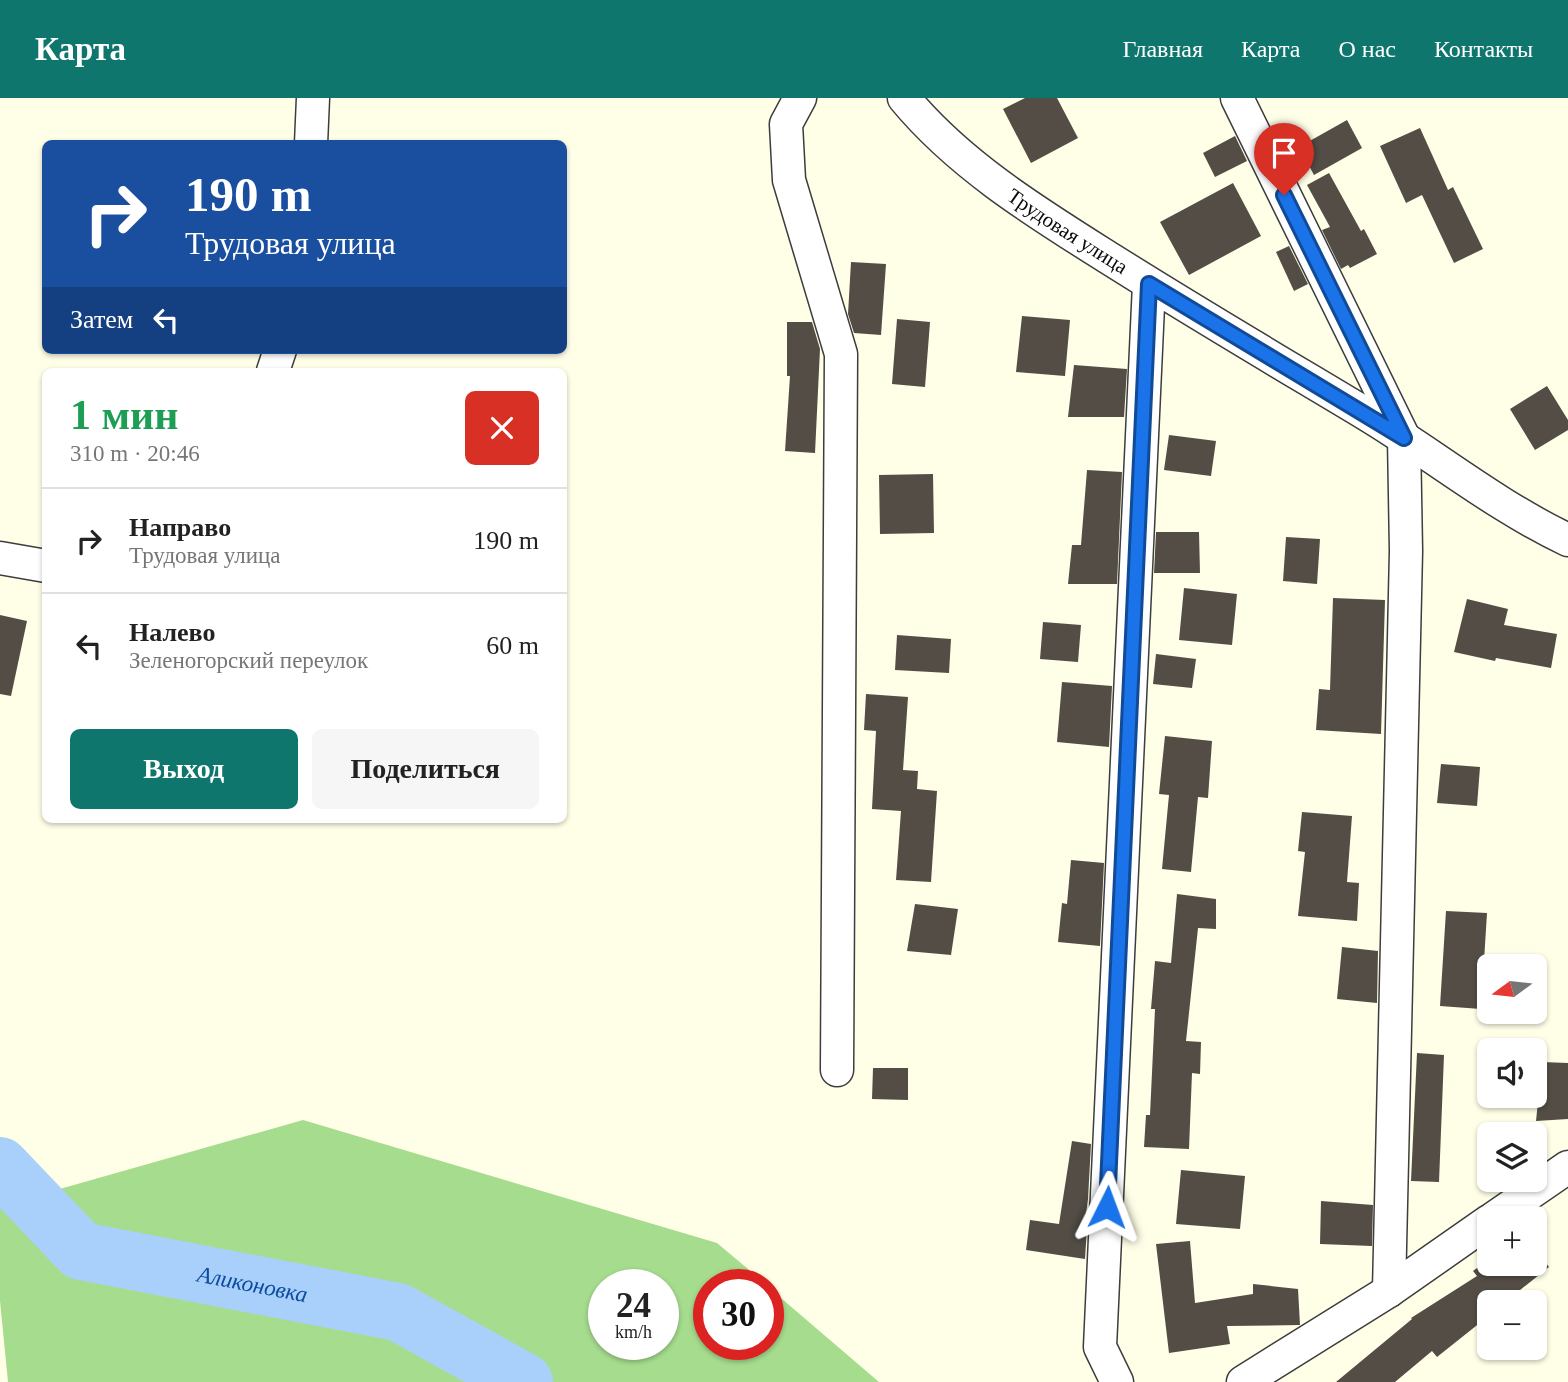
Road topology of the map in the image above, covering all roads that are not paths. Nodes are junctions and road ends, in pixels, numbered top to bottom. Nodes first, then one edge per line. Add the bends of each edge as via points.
1 (313, 98) edge
2 (800, 98) edge
3 (904, 98) edge
4 (1237, 98) edge
5 (311, 140) edge
6 (1149, 284) junction
7 (1404, 438) junction
8 (1568, 540) edge
9 (0, 558) edge
10 (42, 565) edge
11 (837, 1070) dead end
12 (1568, 1167) edge
13 (1511, 1206) edge
14 (1477, 1230) edge
15 (1389, 1291) junction
16 (1117, 1382) edge
17 (1243, 1382) edge

1 - 5 street
2 - 11 street via 786,124 789,180 841,354
3 - 6 street, Трудовая улица via 922,120 1015,200
4 - 7 street
6 - 7 street, Трудовая улица
6 - 16 street via 1100,1347
7 - 8 street, Трудовая улица via 1529,522
7 - 15 street via 1406,551
9 - 10 street
12 - 13 street
14 - 15 street
15 - 17 street

